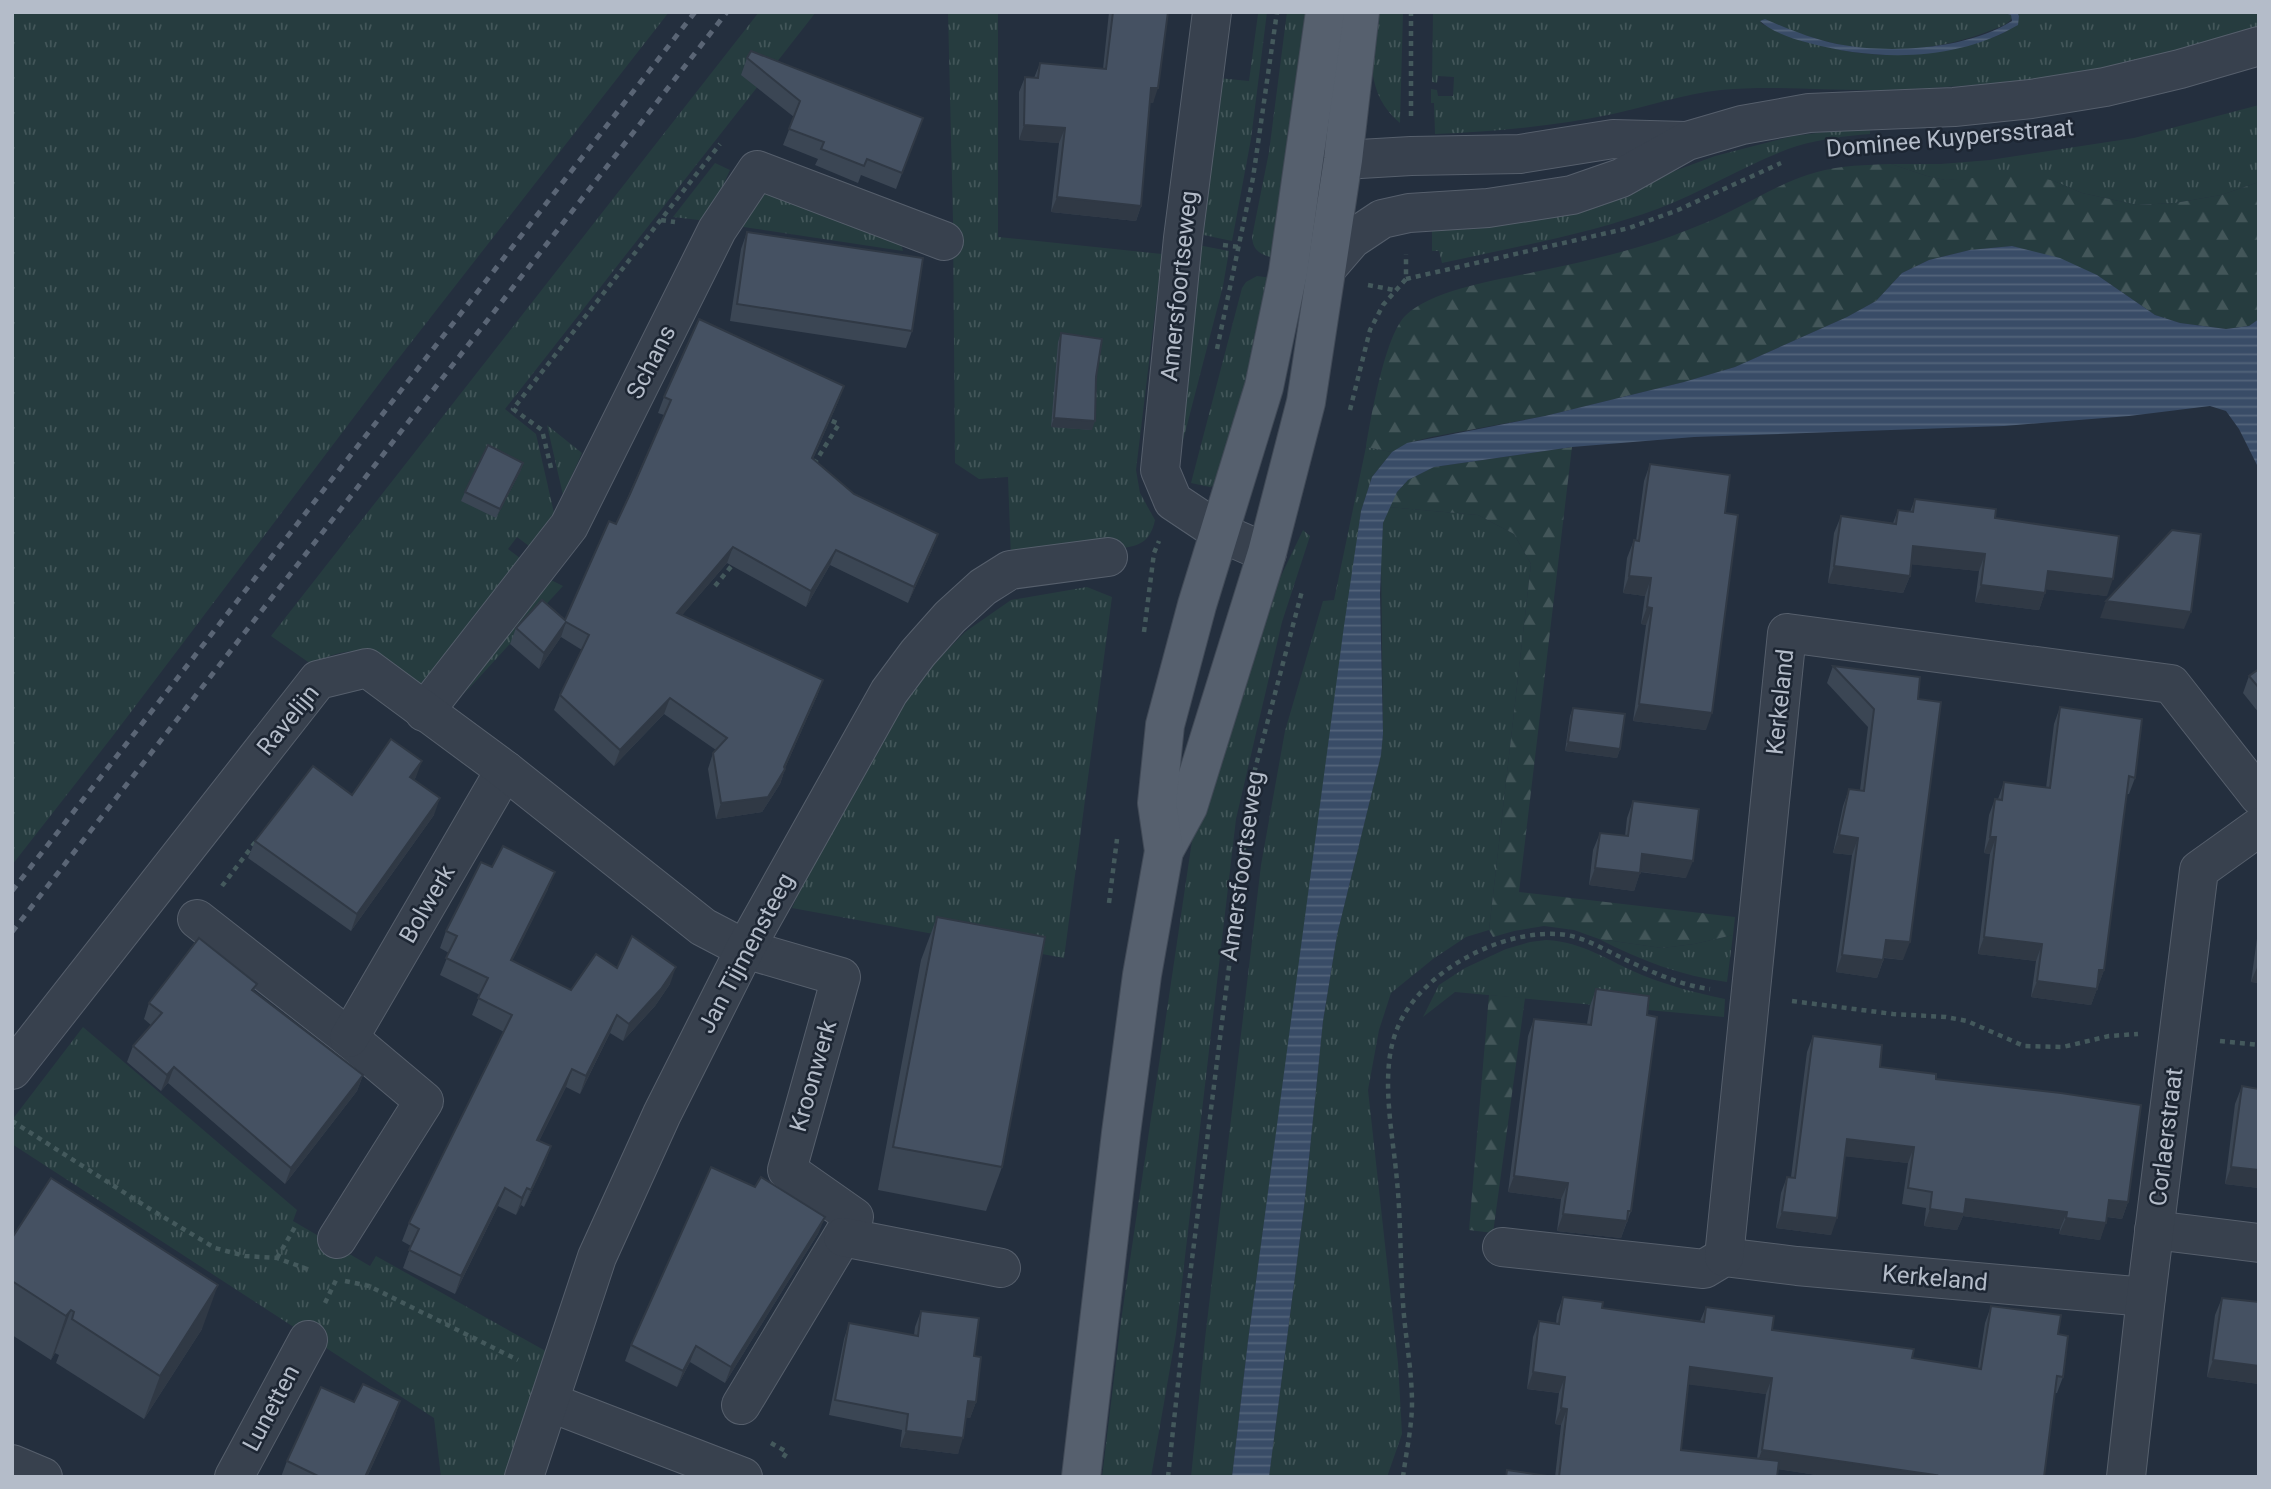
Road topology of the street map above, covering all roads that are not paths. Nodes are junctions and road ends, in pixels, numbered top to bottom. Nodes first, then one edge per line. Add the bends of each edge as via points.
1 (1212, 12) edge
2 (1325, 12) edge
3 (1360, 12) edge
4 (2259, 46) edge
5 (1687, 141) junction
6 (1343, 160) junction
7 (1300, 191) junction
8 (944, 241) dead end
9 (1327, 268) junction
10 (1221, 533) junction
11 (1267, 553) junction
12 (1108, 557) dead end
13 (424, 712) junction
14 (505, 770) junction
15 (2259, 796) edge
16 (2259, 827) edge
17 (1164, 851) junction
18 (197, 919) road end
19 (745, 949) junction
20 (349, 1038) junction
21 (12, 1070) edge
22 (2154, 1230) junction
23 (842, 1237) junction
24 (337, 1239) dead end
25 (2259, 1243) edge
26 (1502, 1247) dead end
27 (1724, 1257) junction
28 (1001, 1268) dead end
29 (2146, 1297) junction
30 (308, 1340) dead end
31 (552, 1391) junction
32 (741, 1405) dead end
33 (12, 1464) edge
34 (43, 1477) edge
35 (234, 1477) edge
36 (524, 1477) edge
37 (743, 1477) edge
38 (1082, 1477) edge
39 (2126, 1477) edge

1 - 10 street, Amersfoortseweg via 1160,470 1174,501
2 - 7 main road
3 - 6 main road
4 - 5 street, Dominee Kuypersstraat via 2105,87 1954,107 1809,113
5 - 6 street, Dominee Kuypersstraat via 1613,139 1520,154
5 - 9 street, Dominee Kuypersstraat via 1621,178 1572,195 1382,219 1352,239
6 - 7 street
6 - 9 main road
7 - 10 main road via 1264,387
8 - 13 street, Schans via 757,170 717,230 569,526
9 - 11 main road via 1306,402
10 - 11 street, Amersfoortseweg
10 - 17 main road via 1165,725 1157,803
11 - 17 main road via 1188,807
12 - 19 street, Jan Tijmensteeg via 1010,570 950,617 889,692
13 - 14 street, Ravelijn
13 - 21 street, Ravelijn via 367,668 318,680
14 - 19 street, Ravelijn via 703,927
14 - 20 street, Bolwerk
15 - 27 street, Kerkeland via 2171,684 1787,634
16 - 22 street, Corlaerstraat via 2199,870
17 - 38 main road via 1142,975
18 - 20 street
19 - 23 street, Kroonwerk via 841,977 787,1170 854,1217
19 - 31 street, Jan Tijmensteeg via 597,1257
20 - 24 street via 424,1101
22 - 25 street
22 - 29 street, Corlaerstraat
23 - 28 street
23 - 32 street, Kroonwerk
26 - 27 street, Kerkeland via 1704,1269
27 - 29 street, Kerkeland
29 - 39 street, Corlaerstraat
30 - 35 street, Lunetten
31 - 36 street, Jan Tijmensteeg
31 - 37 street
33 - 34 street

